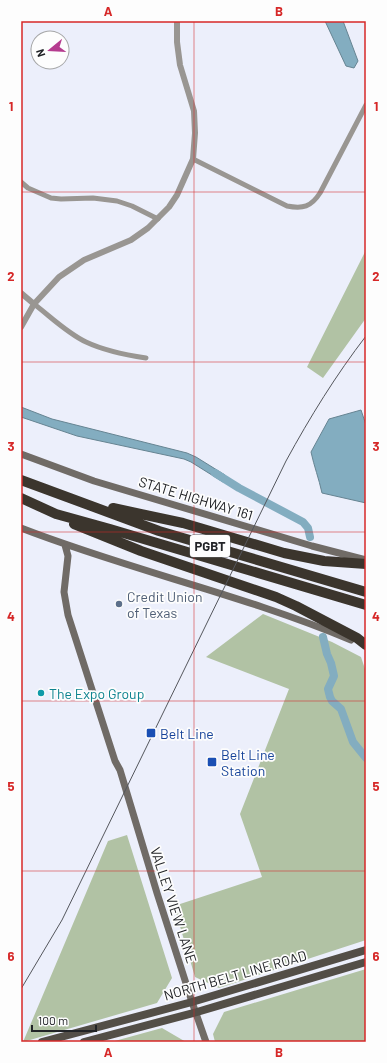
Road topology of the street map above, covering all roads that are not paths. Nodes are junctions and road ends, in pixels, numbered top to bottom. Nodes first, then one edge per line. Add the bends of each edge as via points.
1 (177, 21) edge
2 (366, 105) edge
3 (193, 159) junction
4 (21, 182) edge
5 (158, 219) junction
6 (21, 294) edge
7 (34, 304) junction
8 (21, 328) edge
9 (146, 358) dead end
10 (21, 454) edge
11 (21, 480) edge
12 (57, 493) junction
13 (21, 498) edge
14 (56, 514) junction
15 (21, 528) edge
16 (65, 545) junction
17 (85, 552) junction
18 (366, 560) edge
19 (366, 564) edge
20 (68, 565) junction
21 (366, 592) edge
22 (366, 605) edge
23 (366, 645) edge
24 (366, 950) edge
25 (366, 962) edge
26 (192, 1002) junction
27 (196, 1012) junction
28 (42, 1042) edge
29 (84, 1042) edge
30 (206, 1042) edge

1 - 3 street via 180,64 194,111
2 - 3 street via 320,193 305,207 287,206
3 - 5 street via 177,195
4 - 5 street via 51,198 117,201
5 - 7 street via 131,240 71,268
6 - 7 street
7 - 8 street
7 - 9 street via 87,343 116,353
10 - 18 main road, STATE HIGHWAY 161 via 94,481
11 - 12 highway, PGBT
12 - 19 highway via 183,524 284,553 324,561
12 - 21 highway, PGBT via 160,531
13 - 14 highway, PGBT
14 - 22 highway, PGBT
14 - 23 highway via 79,527 141,551 276,597
15 - 16 main road
16 - 17 main road
16 - 20 main road, VALLEY VIEW LANE
17 - 20 main road via 75,556
17 - 23 main road via 274,610
20 - 26 main road, VALLEY VIEW LANE via 64,592 66,609 120,770
24 - 26 main road, NORTH BELT LINE ROAD
25 - 27 main road, NORTH BELT LINE ROAD
26 - 27 main road, VALLEY VIEW LANE
26 - 28 main road, NORTH BELT LINE ROAD
27 - 29 main road, NORTH BELT LINE ROAD
27 - 30 main road, VALLEY VIEW LANE

